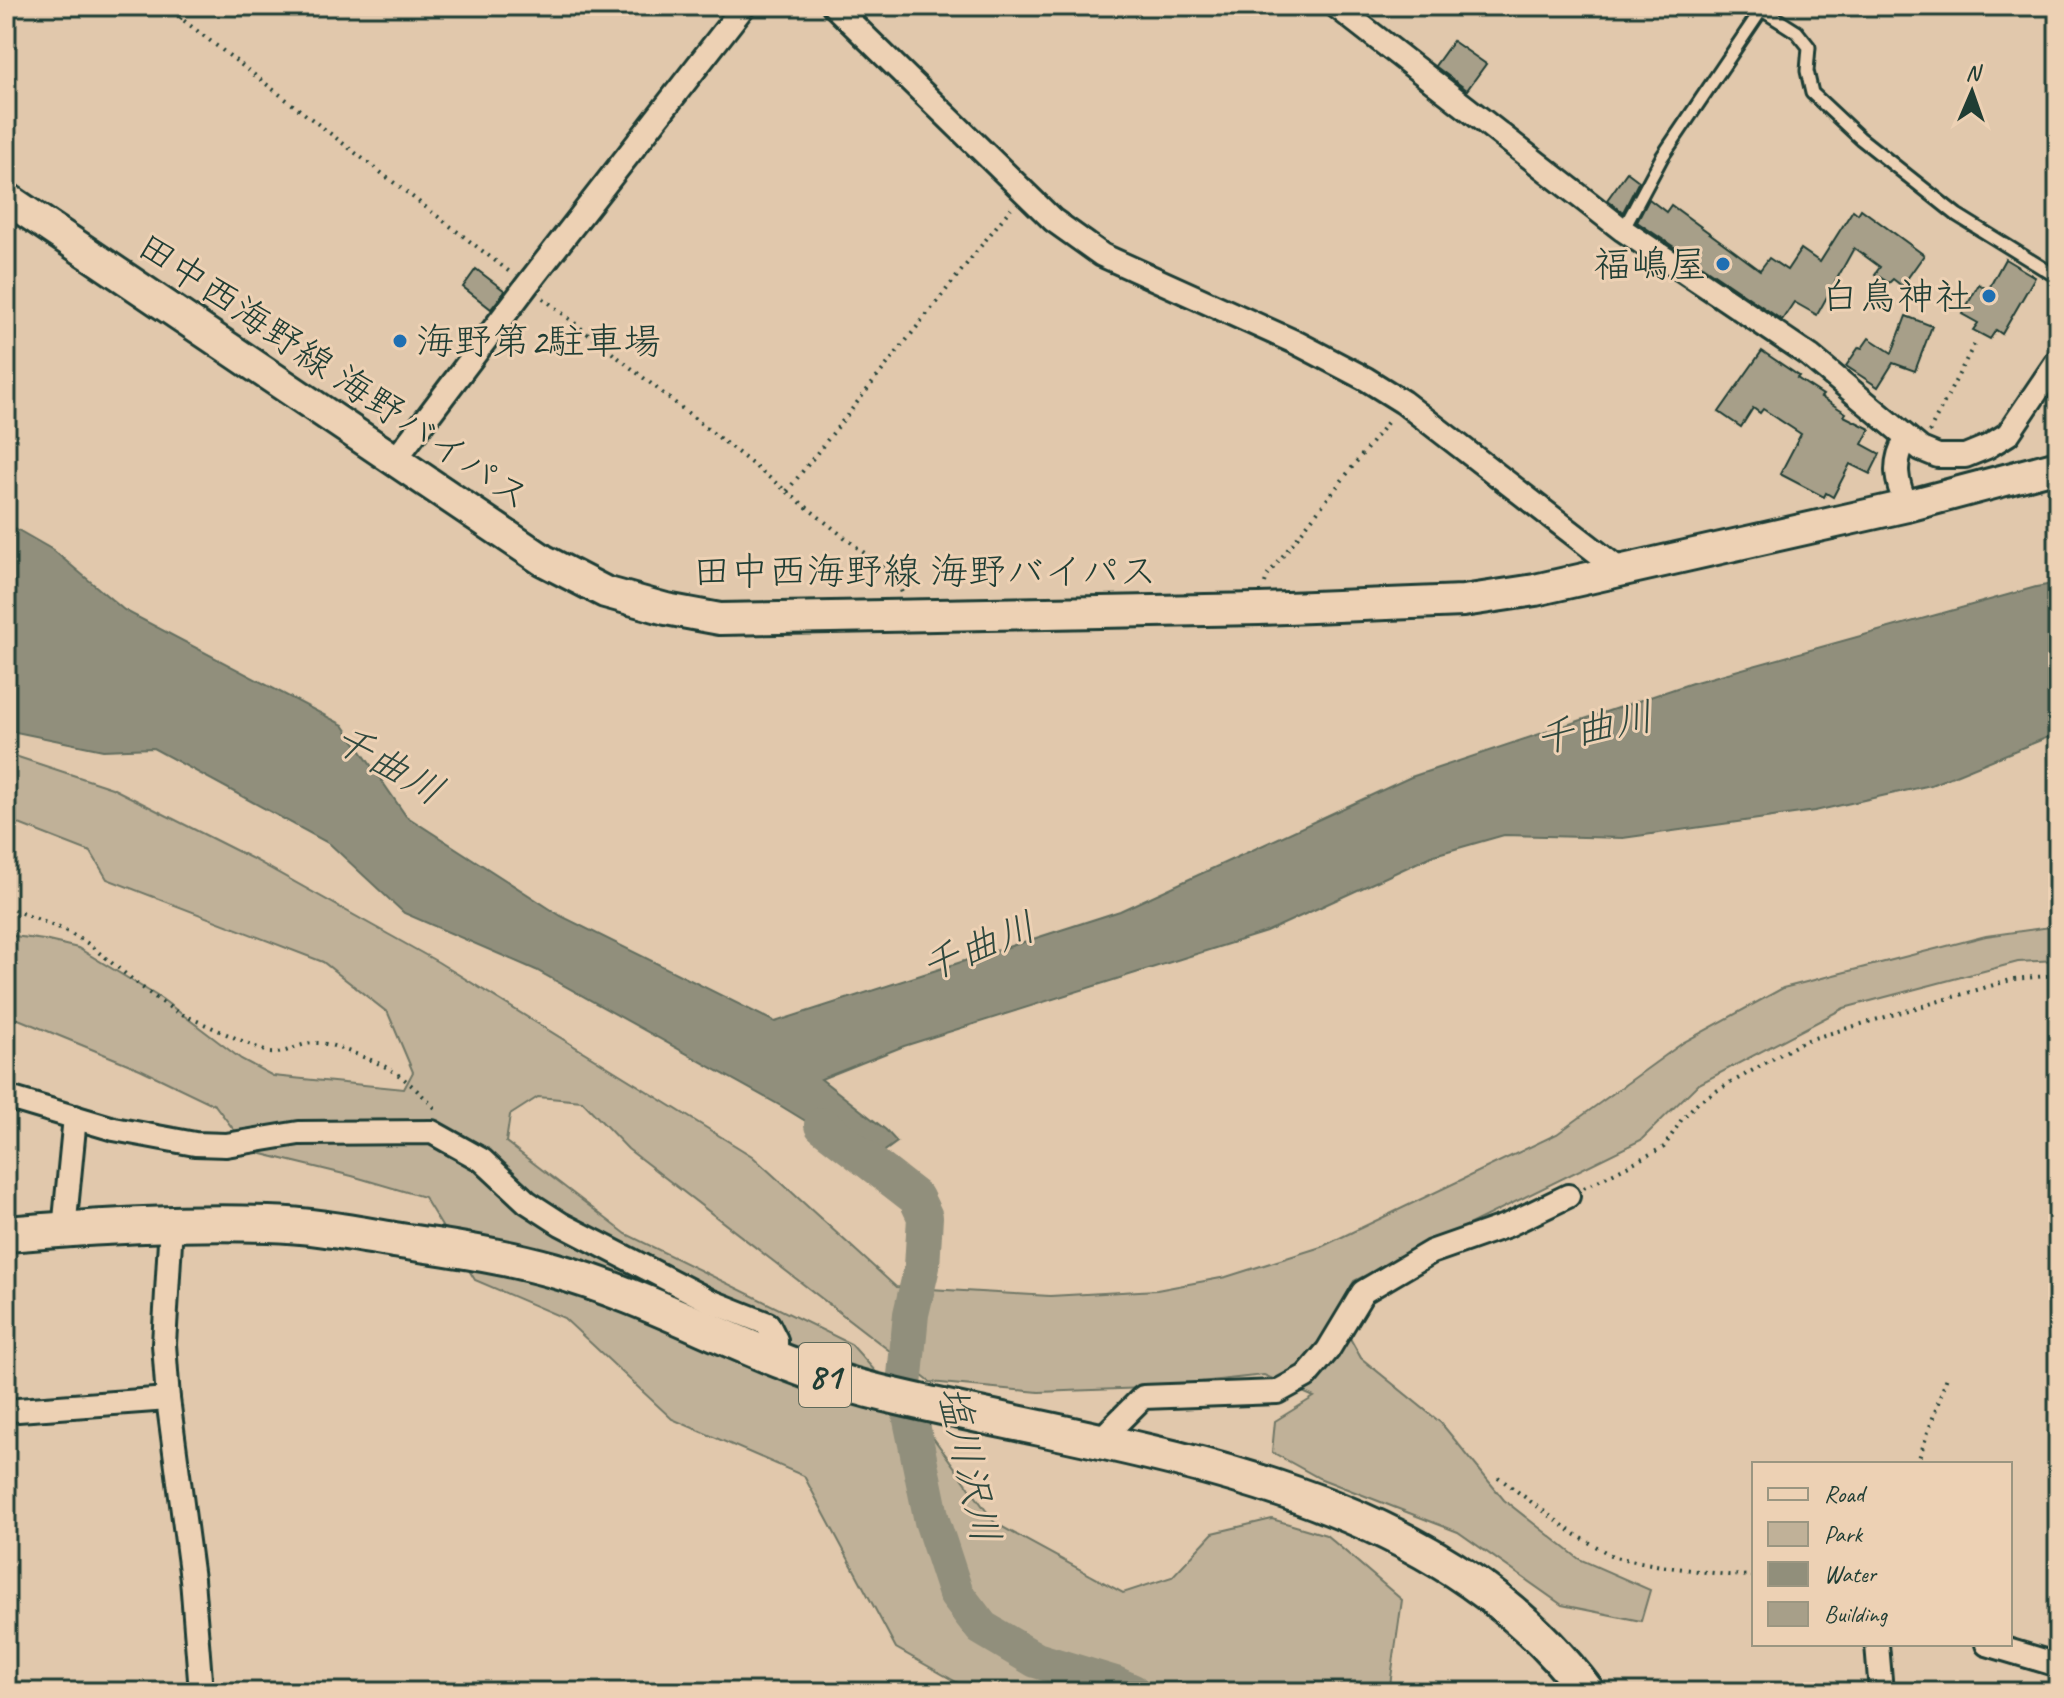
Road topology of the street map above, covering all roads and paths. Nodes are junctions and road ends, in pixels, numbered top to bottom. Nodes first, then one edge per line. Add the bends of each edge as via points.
1 (165, 6) edge
2 (190, 6) edge
3 (744, 6) edge
4 (834, 6) edge
5 (1336, 6) edge
6 (1761, 7) edge
7 (180, 19) junction
8 (1024, 191) junction
9 (6, 198) edge
10 (1623, 230) junction
11 (2057, 275) edge
12 (527, 285) junction
13 (1976, 341) dead end
14 (2058, 360) edge
15 (1403, 402) junction
16 (1913, 444) junction
17 (395, 460) junction
18 (2058, 466) edge
19 (787, 491) junction
20 (1907, 506) junction
21 (1620, 570) junction
22 (1259, 609) junction
23 (910, 614) junction
24 (6, 907) edge
25 (2058, 975) edge
26 (6, 1097) edge
27 (441, 1114) dead end
28 (75, 1117) junction
29 (1568, 1196) joint
30 (171, 1224) junction
31 (64, 1230) junction
32 (6, 1234) edge
33 (776, 1358) junction
34 (1947, 1377) dead end
35 (168, 1399) junction
36 (18, 1410) dead end
37 (1100, 1440) junction
38 (1918, 1462) edge
39 (1498, 1477) dead end
40 (1752, 1576) edge
41 (1877, 1646) edge
42 (1994, 1646) edge
43 (2058, 1665) edge
44 (201, 1692) edge
45 (1587, 1692) edge
46 (1881, 1692) edge

1 - 7 path
2 - 7 path
3 - 12 street
4 - 8 street
5 - 10 street
6 - 10 lane via 1662,157
6 - 11 lane via 1809,47 1812,93 1860,138 1957,215
7 - 12 path
8 - 15 street via 1053,220 1102,255 1297,343
8 - 19 path
9 - 17 street, 田中西海野線 海野バイパス
10 - 16 street via 1810,356
12 - 17 street
12 - 19 path
13 - 16 path
14 - 16 street via 2008,434 1987,447 1965,456 1938,456
15 - 21 street
15 - 22 path via 1267,576
16 - 20 street via 1899,451 1896,466
17 - 23 street, 田中西海野線 海野バイパス via 543,560 605,592 720,619
18 - 20 street, 田中西海野線 海野バイパス
19 - 23 path via 897,579
20 - 21 street, 田中西海野線 海野バイパス
21 - 22 street, 田中西海野線 海野バイパス via 1463,601
22 - 23 street, 田中西海野線 海野バイパス
24 - 27 path via 87,943 175,1011 269,1053 318,1043 385,1065
25 - 29 path via 2014,979 1804,1041 1699,1101 1664,1147
26 - 28 street
28 - 31 street
28 - 33 street via 195,1144 226,1145 299,1133 432,1132 482,1160 527,1202 561,1224 710,1301 768,1324 776,1340
29 - 37 street via 1508,1225 1431,1252 1363,1292 1306,1376 1277,1392 1143,1397
30 - 31 main road, 81
30 - 33 main road, 81 via 300,1226 488,1254 611,1289
30 - 35 street via 164,1344
31 - 32 main road, 81
33 - 37 main road, 81 via 863,1388
34 - 38 path
35 - 36 street
35 - 44 street
37 - 45 main road, 81 via 1264,1486 1390,1533 1491,1595 1556,1654
39 - 40 path via 1614,1557
41 - 46 street
42 - 43 street

